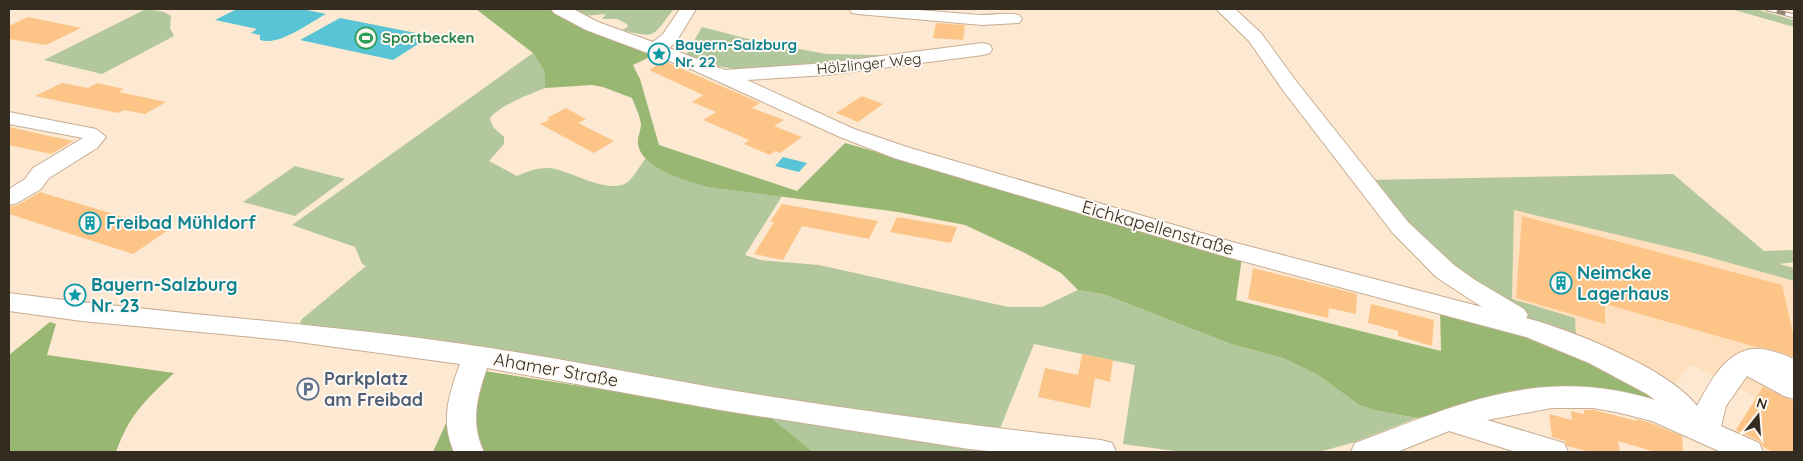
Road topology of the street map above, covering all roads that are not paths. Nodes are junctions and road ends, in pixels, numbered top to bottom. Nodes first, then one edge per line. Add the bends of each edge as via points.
1 (560, 9) edge
2 (688, 9) edge
3 (858, 9) edge
4 (1225, 9) edge
5 (1013, 19) dead end
6 (656, 49) junction
7 (983, 49) dead end
8 (724, 76) junction
9 (9, 118) edge
10 (9, 198) edge
11 (9, 302) edge
12 (1534, 330) junction
13 (476, 356) junction
14 (1742, 363) junction
15 (1794, 369) edge
16 (1794, 388) edge
17 (1451, 420) junction
18 (1701, 429) junction
19 (469, 452) edge
20 (1101, 452) edge
21 (1366, 452) edge
22 (1553, 452) edge
23 (1748, 452) edge

1 - 6 street, Eichkapellenstraße via 592,26
2 - 6 street via 670,38
3 - 5 street via 982,20
4 - 12 street via 1255,37 1400,227 1445,271
6 - 8 street, Eichkapellenstraße
7 - 8 street, Hölzlinger Weg via 827,70
8 - 12 street, Eichkapellenstraße via 847,133 902,153 1230,249
9 - 10 street via 96,137
11 - 13 street, Ahamer Straße via 284,331
12 - 18 street, Eichkapellenstraße via 1600,356 1657,386 1679,404
13 - 19 street via 461,404 463,442
13 - 20 street, Ahamer Straße via 969,437
14 - 15 street via 1750,358 1761,359
14 - 16 street
14 - 18 street via 1714,399
17 - 18 street via 1490,408 1568,396 1618,402 1658,412
17 - 21 street
17 - 22 street
18 - 23 street, Eichkapellenstraße

